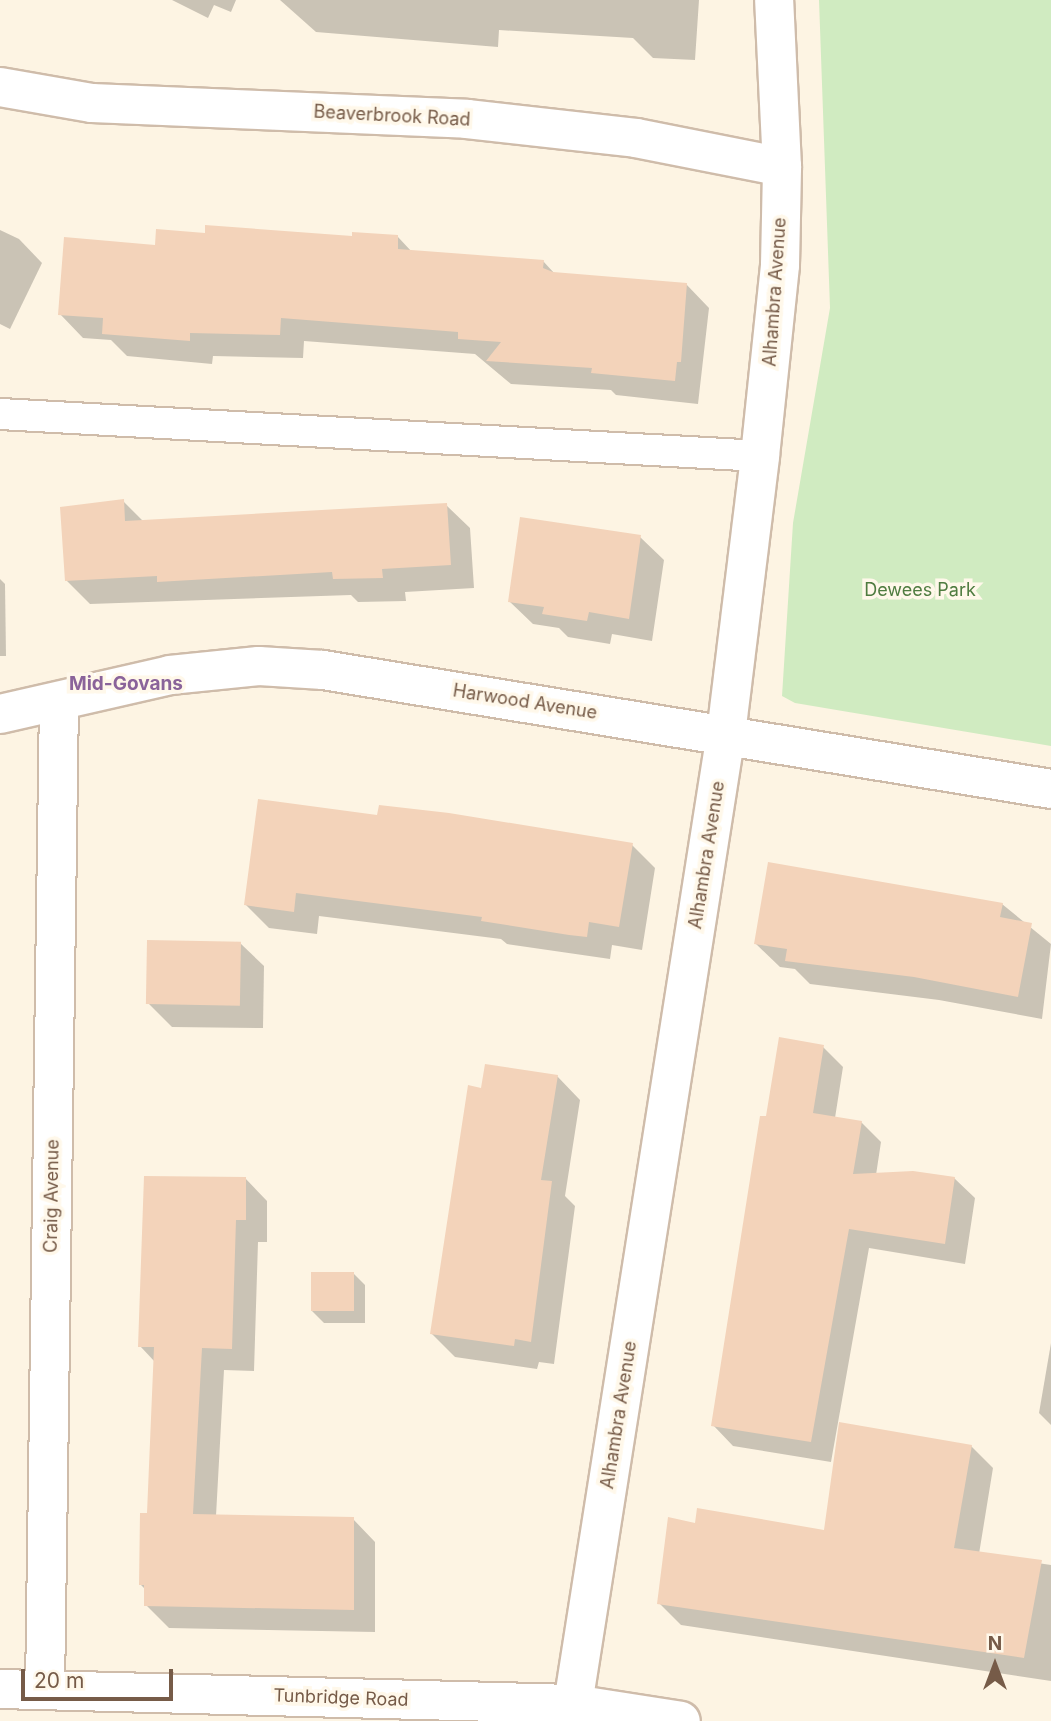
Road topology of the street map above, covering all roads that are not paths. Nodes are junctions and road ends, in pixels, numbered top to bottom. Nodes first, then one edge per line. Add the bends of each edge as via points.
1 (774, 0) edge
2 (0, 87) edge
3 (782, 167) junction
4 (0, 414) edge
5 (760, 456) junction
6 (59, 702) junction
7 (0, 714) edge
8 (726, 734) junction
9 (1051, 789) edge
10 (0, 1689) edge
11 (46, 1690) junction
12 (573, 1704) junction
13 (681, 1721) edge

1 - 3 street, Alhambra Avenue
2 - 3 street, Beaverbrook Road via 92,103 467,119 636,138
3 - 5 street, Alhambra Avenue via 780,265
4 - 5 lane
5 - 8 street, Alhambra Avenue
6 - 7 street, Harwood Avenue
6 - 8 street, Harwood Avenue via 170,674 259,666 323,670
6 - 11 street, Craig Avenue
8 - 9 street, Harwood Avenue
8 - 12 street, Alhambra Avenue
10 - 11 street, Tunbridge Road
11 - 12 street, Tunbridge Road
12 - 13 street, Tunbridge Road

